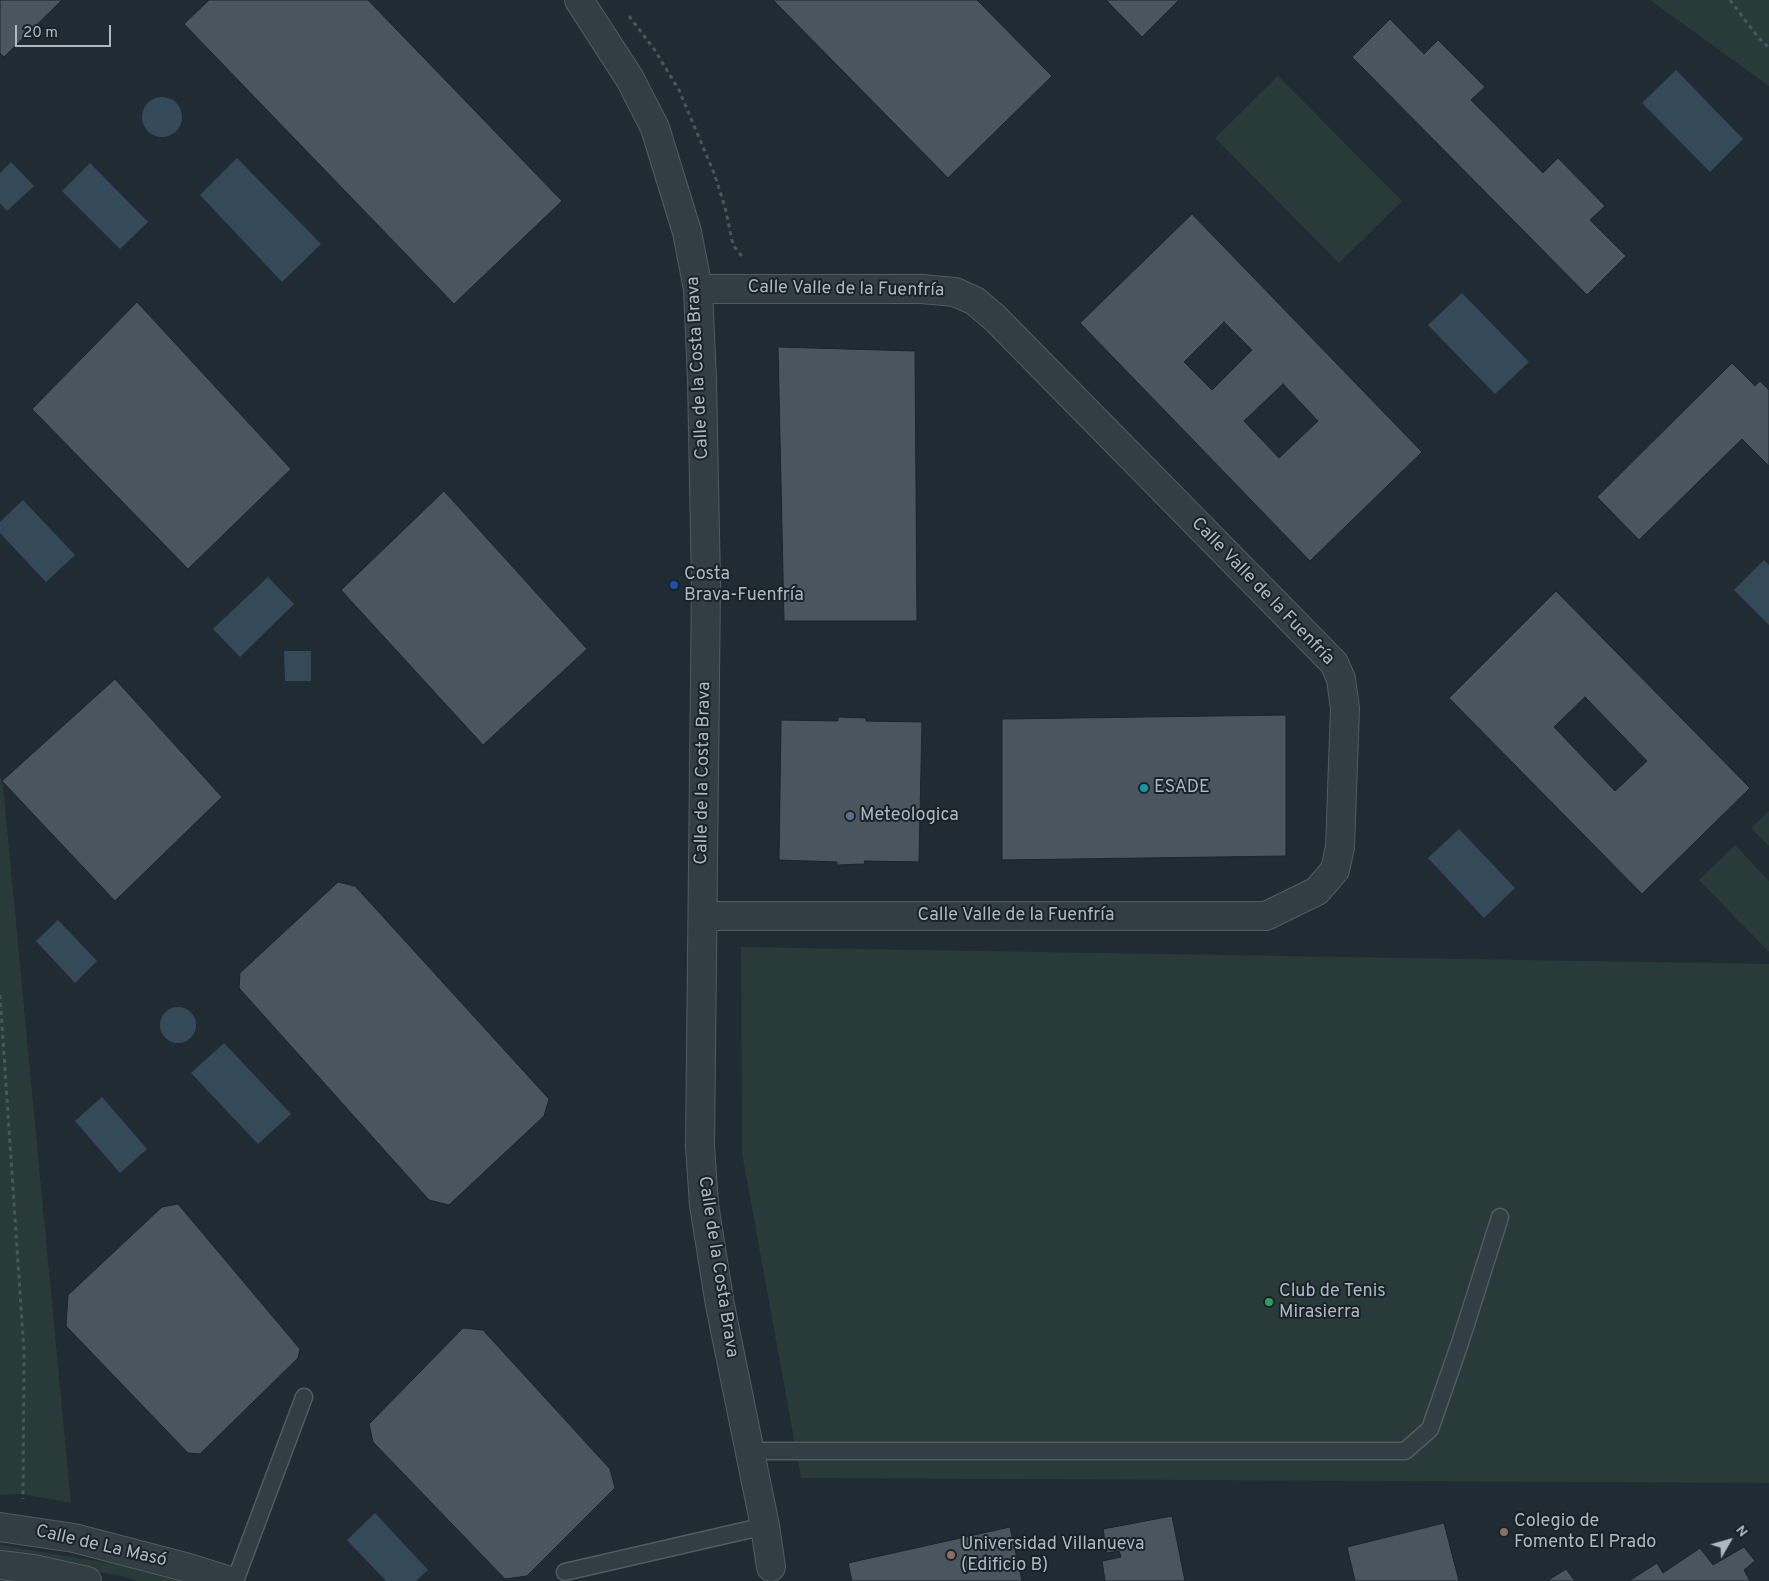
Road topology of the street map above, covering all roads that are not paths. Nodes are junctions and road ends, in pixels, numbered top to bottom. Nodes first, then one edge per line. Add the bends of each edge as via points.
1 (579, 0) edge
2 (698, 289) junction
3 (703, 916) junction
4 (1500, 1217) dead end
5 (304, 1397) dead end
6 (749, 1451) junction
7 (764, 1526) junction
8 (10, 1528) edge
9 (0, 1565) edge
10 (565, 1572) dead end
11 (772, 1576) edge
12 (87, 1581) edge
13 (230, 1581) edge
14 (235, 1581) edge

1 - 2 street, Calle de la Costa Brava via 630,79 656,128 687,232
2 - 3 street, Calle de la Costa Brava via 706,584
2 - 3 street, Calle Valle de la Fuenfría via 922,289 955,292 975,301 1334,663 1342,679 1345,708 1340,847 1335,870 1317,891 1266,916
3 - 6 street, Calle de la Costa Brava via 700,1146 704,1205
4 - 6 lane via 1430,1429 1405,1451
5 - 14 lane
6 - 7 street, Calle de la Costa Brava
7 - 10 lane
7 - 11 street, Calle de la Costa Brava
8 - 13 street, Calle de La Masó via 83,1540
9 - 12 street, Calle de La Masó

